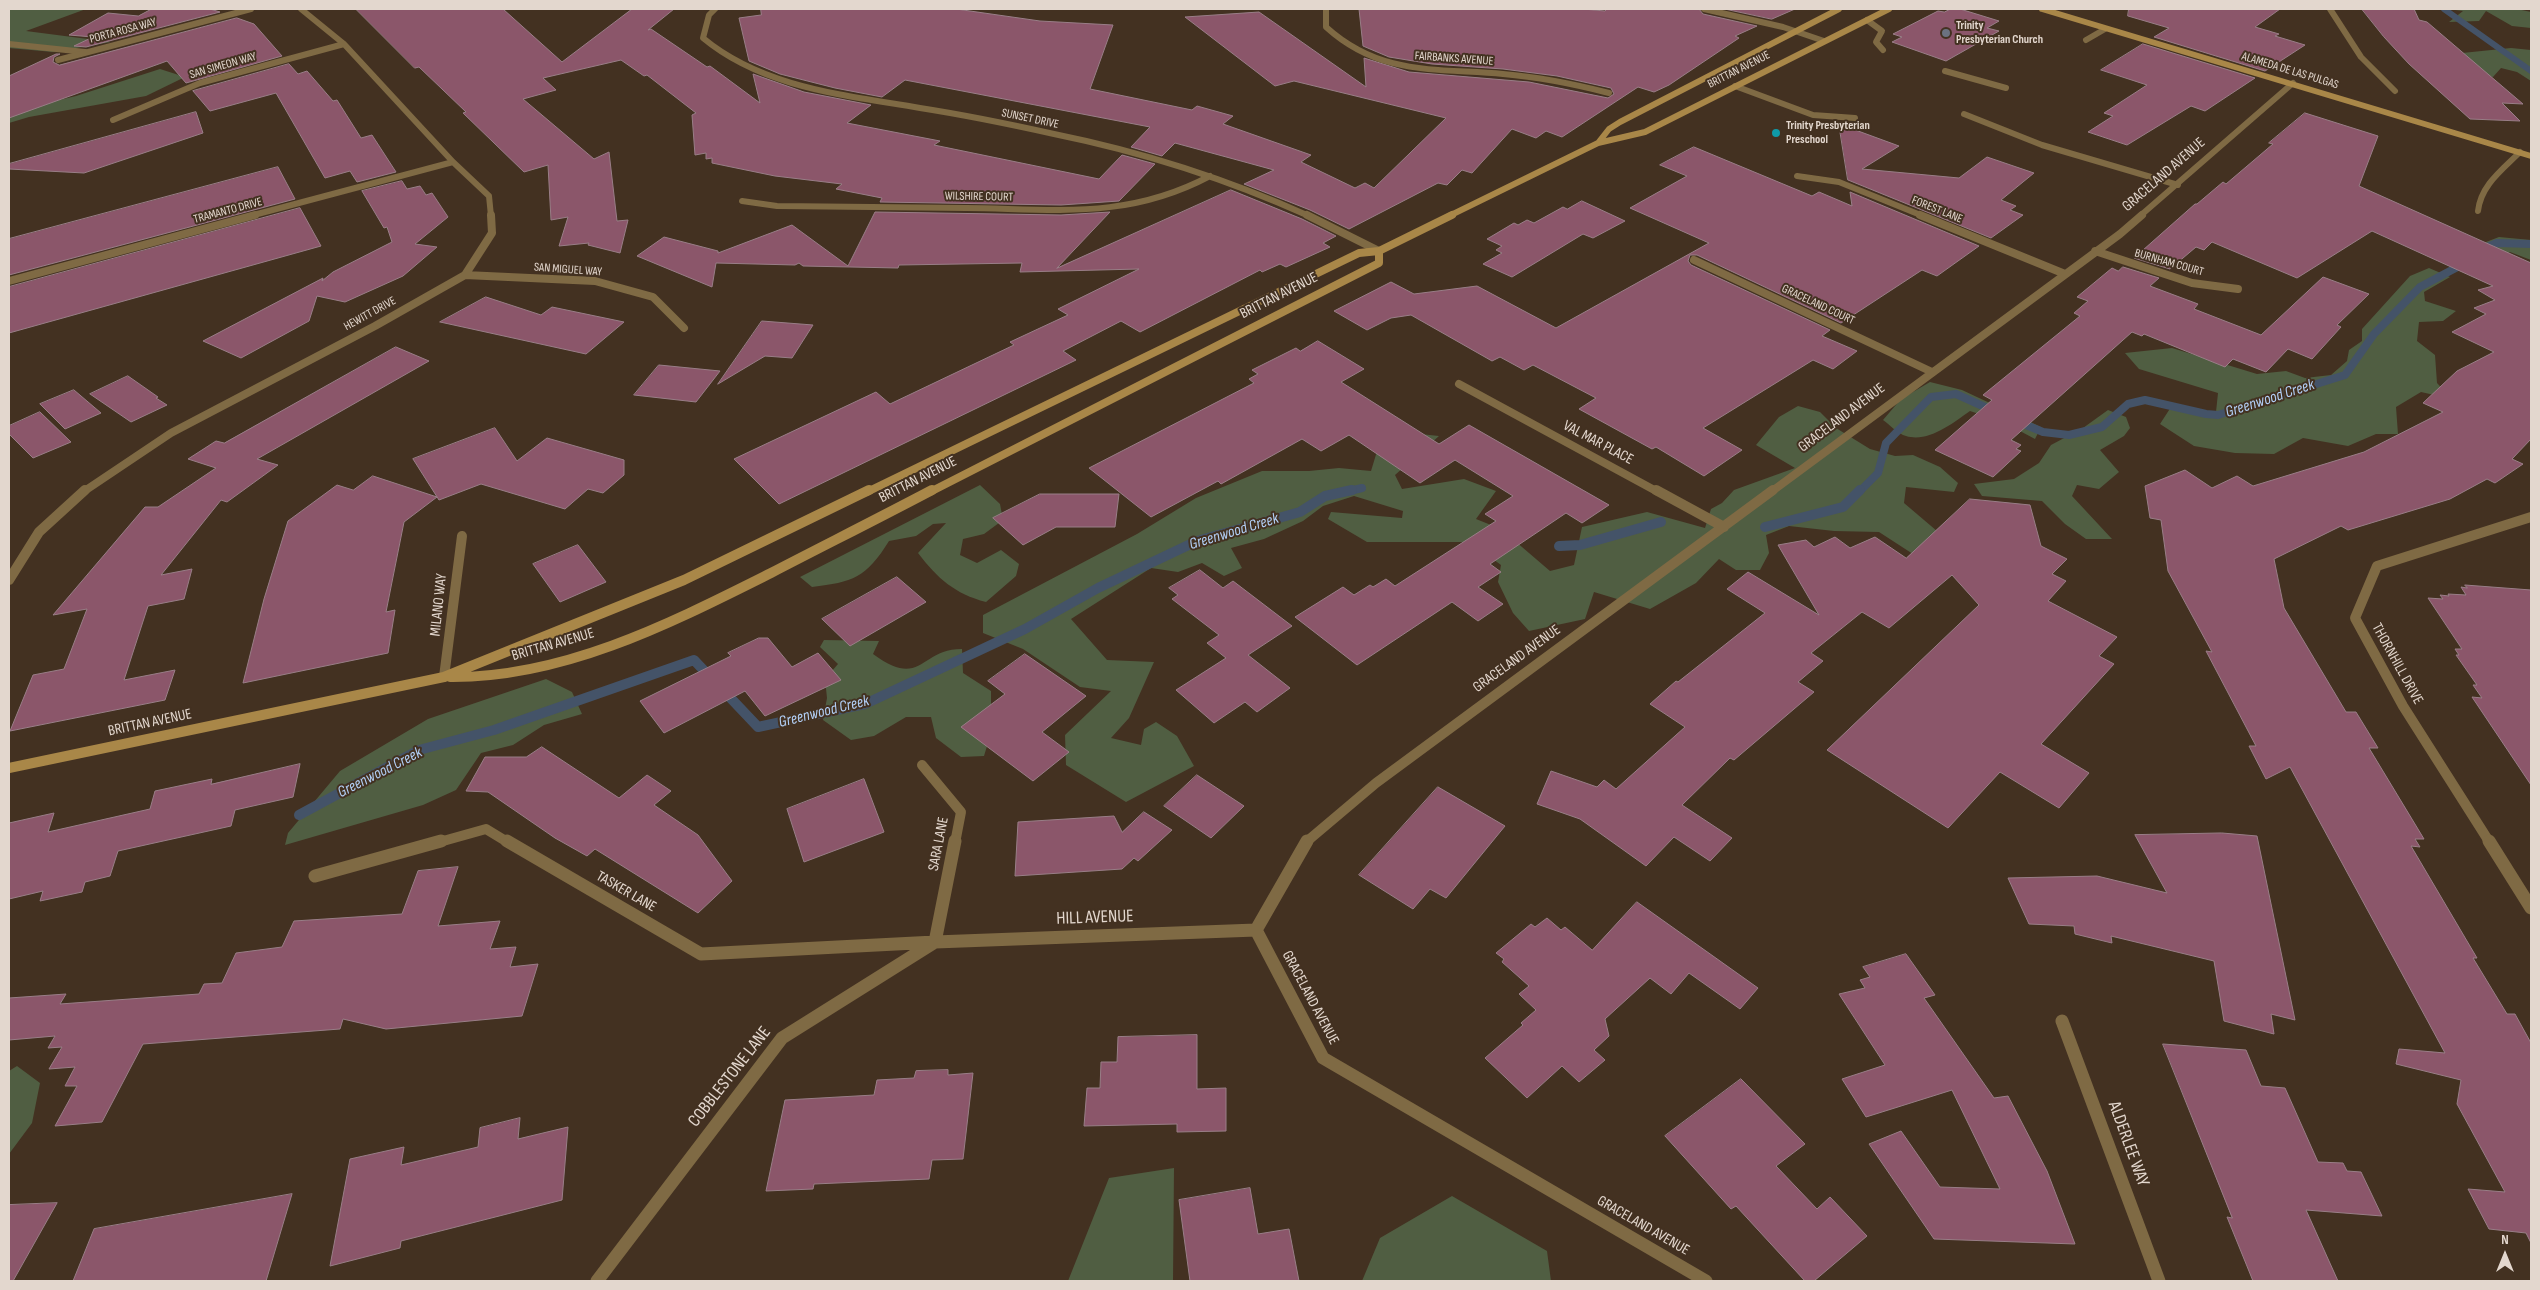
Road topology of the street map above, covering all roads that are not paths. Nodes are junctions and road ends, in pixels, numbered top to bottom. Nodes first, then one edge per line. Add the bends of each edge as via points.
1 (251, 9) edge
2 (301, 9) edge
3 (715, 9) edge
4 (1326, 9) edge
5 (1704, 9) edge
6 (1839, 9) edge
7 (1889, 9) edge
8 (2042, 9) edge
9 (2330, 9) edge
10 (1867, 20) junction
11 (2105, 28) junction
12 (1798, 32) junction
13 (2086, 40) dead end
14 (1824, 41) junction
15 (9, 44) edge
16 (344, 44) junction
17 (1883, 50) dead end
18 (85, 52) junction
19 (58, 60) dead end
20 (1944, 71) dead end
21 (2293, 84) junction
22 (1735, 86) junction
23 (2006, 88) dead end
24 (2396, 91) dead end
25 (1609, 93) dead end
26 (1964, 114) dead end
27 (1855, 118) dead end
28 (113, 120) dead end
29 (1598, 143) junction
30 (2520, 152) junction
31 (2531, 156) edge
32 (453, 162) junction
33 (1210, 176) junction
34 (1797, 176) dead end
35 (2178, 185) junction
36 (742, 201) dead end
37 (2478, 211) dead end
38 (1379, 252) junction
39 (2095, 252) junction
40 (1694, 260) dead end
41 (2065, 274) junction
42 (465, 275) junction
43 (9, 281) edge
44 (2238, 289) dead end
45 (684, 328) dead end
46 (1932, 372) junction
47 (1460, 384) dead end
48 (2531, 517) edge
49 (1724, 527) junction
50 (462, 536) dead end
51 (9, 580) edge
52 (444, 677) junction
53 (922, 766) dead end
54 (9, 768) edge
55 (315, 876) dead end
56 (2531, 908) edge
57 (1256, 930) junction
58 (935, 942) junction
59 (2062, 1021) dead end
60 (597, 1281) edge
61 (1706, 1281) edge
62 (2159, 1281) edge

1 - 18 street, PORTA ROSA WAY
2 - 16 street, HEWITT DRIVE
3 - 33 street, SUNSET DRIVE via 709,15 704,38 714,50 792,84 1124,150
4 - 25 street, FAIRBANKS AVENUE via 1326,27 1338,40 1366,56 1430,71 1500,74 1557,81
5 - 12 street
6 - 12 main road, BRITTAN AVENUE
7 - 10 main road, BRITTAN AVENUE
8 - 11 main road, ALAMEDA DE LAS PULGAS
9 - 24 street via 2361,57
10 - 14 main road, BRITTAN AVENUE
10 - 17 street via 1882,31 1876,42
11 - 13 street
11 - 21 main road, ALAMEDA DE LAS PULGAS
12 - 14 street
12 - 29 main road, BRITTAN AVENUE via 1620,122 1609,129
14 - 22 main road, BRITTAN AVENUE
15 - 18 street
16 - 28 street, SAN SIMEON WAY via 200,83
16 - 32 street, HEWITT DRIVE
18 - 19 street, PORTA ROSA WAY
20 - 23 street
21 - 30 main road, ALAMEDA DE LAS PULGAS
21 - 35 street, GRACELAND AVENUE
22 - 27 street via 1813,115
22 - 29 main road, BRITTAN AVENUE via 1645,132
26 - 35 street via 2034,142
29 - 38 main road, BRITTAN AVENUE
30 - 31 main road, ALAMEDA DE LAS PULGAS
30 - 37 street via 2480,196
32 - 42 street, HEWITT DRIVE via 489,196 492,233
32 - 43 street, TRAMANTO DRIVE
33 - 36 street, WILSHIRE COURT via 1198,185 1166,198 1108,209 777,206
33 - 38 street, SUNSET DRIVE via 1290,206
34 - 41 street, FOREST LANE via 1839,182
35 - 39 street, GRACELAND AVENUE
38 - 52 main road, BRITTAN AVENUE via 1359,253 684,580
38 - 52 main road, BRITTAN AVENUE via 1379,263 709,604 653,628 530,670 494,676
39 - 41 street, GRACELAND AVENUE
39 - 44 street, BURNHAM COURT via 2192,283
40 - 46 street, GRACELAND COURT
41 - 46 street, GRACELAND AVENUE
42 - 45 street, SAN MIGUEL WAY via 595,282 653,297
42 - 51 street, HEWITT DRIVE via 171,433 87,488 39,532
46 - 49 street, GRACELAND AVENUE
47 - 49 street, VAL MAR PLACE
48 - 56 street, THORNHILL DRIVE via 2377,566 2355,618 2402,706
49 - 57 street, GRACELAND AVENUE via 1376,783 1305,843
50 - 52 street, MILANO WAY
52 - 54 main road, BRITTAN AVENUE
53 - 58 street, SARA LANE via 961,812
55 - 58 street, TASKER LANE via 486,829 701,954
57 - 58 street, HILL AVENUE
57 - 61 street, GRACELAND AVENUE via 1323,1058
58 - 60 street, COBBLESTONE LANE via 782,1038
59 - 62 street, ALDERLEE WAY

